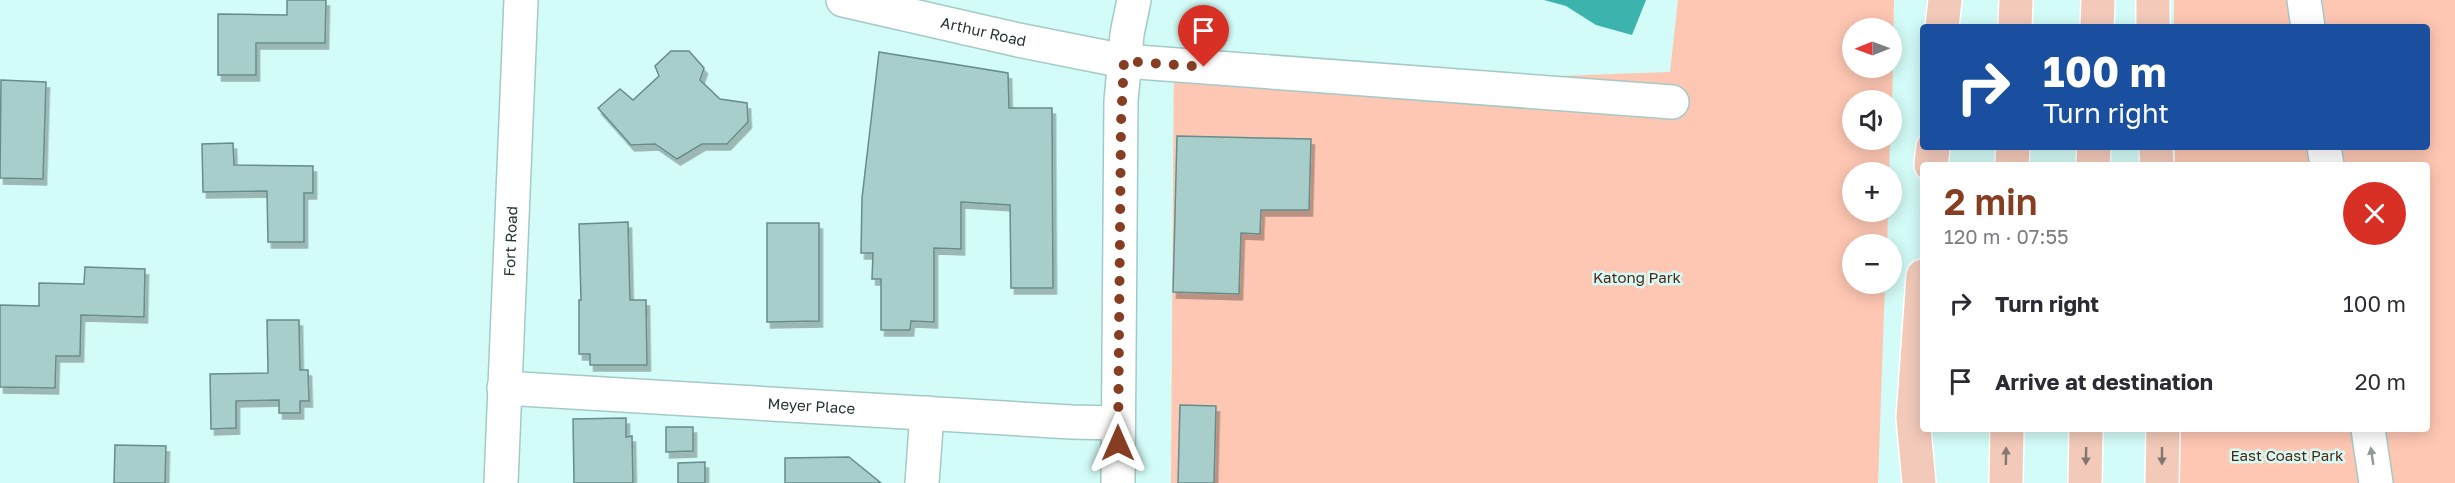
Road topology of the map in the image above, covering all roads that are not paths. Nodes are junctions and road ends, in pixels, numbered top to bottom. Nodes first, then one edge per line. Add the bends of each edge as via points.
1 (521, 0) edge
2 (843, 0) edge
3 (1134, 0) edge
4 (1945, 0) edge
5 (2016, 0) edge
6 (2098, 0) edge
7 (2153, 0) edge
8 (2304, 0) edge
9 (1942, 24) edge
10 (2015, 24) edge
11 (2097, 24) edge
12 (2153, 24) edge
13 (2308, 24) edge
14 (1124, 61) junction
15 (1672, 102) dead end
16 (1920, 315) edge
17 (504, 388) junction
18 (927, 413) junction
19 (1912, 418) junction
20 (1118, 423) junction
21 (2007, 432) edge
22 (2086, 432) edge
23 (2163, 432) edge
24 (2368, 432) edge
25 (501, 483) edge
26 (922, 483) edge
27 (1118, 483) edge
28 (1909, 483) edge
29 (1919, 483) edge
30 (2006, 483) edge
31 (2085, 483) edge
32 (2162, 483) edge
33 (2376, 483) edge

1 - 17 street, Fort Road
2 - 14 street, Arthur Road
3 - 14 street
4 - 9 highway
5 - 10 highway
6 - 11 highway
7 - 12 highway
8 - 13 street
14 - 15 street, Arthur Road
14 - 20 street
16 - 19 highway
17 - 18 street, Meyer Place
17 - 25 street, Fort Road
18 - 20 street, Meyer Place
18 - 26 street
19 - 28 highway
19 - 29 highway
20 - 27 street
30 -> 21 highway
22 -> 31 highway
23 -> 32 highway
33 -> 24 street

